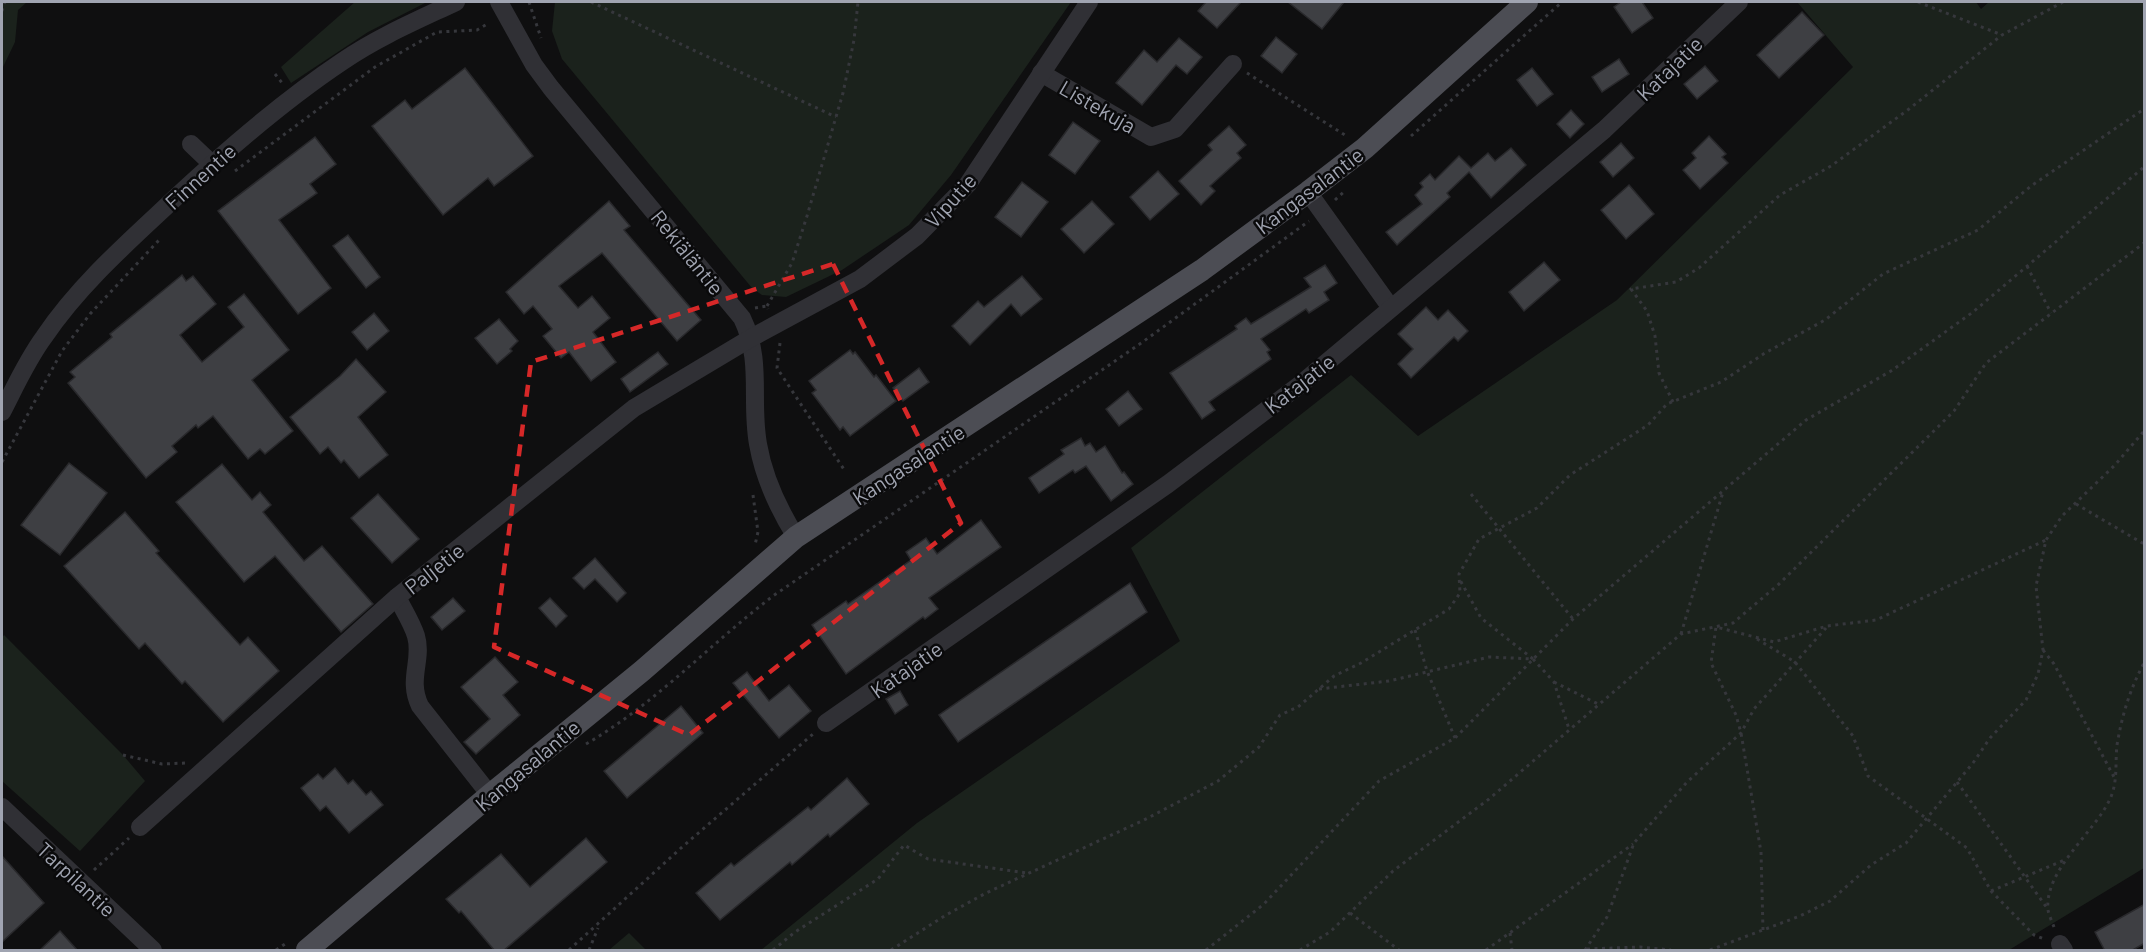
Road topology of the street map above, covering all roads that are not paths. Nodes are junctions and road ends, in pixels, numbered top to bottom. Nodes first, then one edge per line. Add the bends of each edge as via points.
1 (456, 2) edge
2 (1089, 2) edge
3 (1527, 2) edge
4 (1739, 2) edge
5 (502, 8) edge
6 (1233, 64) road end
7 (1041, 73) junction
8 (191, 144) dead end
9 (212, 164) junction
10 (1308, 192) junction
11 (1391, 308) junction
12 (751, 338) junction
13 (2, 412) edge
14 (796, 537) junction
15 (397, 597) junction
16 (826, 723) road end
17 (490, 795) junction
18 (2, 807) edge
19 (140, 828) road end
20 (301, 944) edge
21 (153, 951) edge

1 - 9 street, Finnentie via 344,60
2 - 7 street, Viputie
3 - 10 main road, Kangasalantie via 1365,148
4 - 11 street, Katajatie via 1604,130
5 - 12 street, Rekiäläntie via 534,66 551,88 748,313
6 - 7 street, Listekuja via 1175,129 1151,137
7 - 12 street, Viputie via 968,184 917,236 860,279
8 - 9 street
9 - 13 street, Finnentie via 115,254 65,310 43,337
10 - 11 street
10 - 14 main road, Kangasalantie via 1202,270
11 - 16 street, Katajatie via 1301,384 1168,484
12 - 14 street, Rekiäläntie via 758,443 777,506
12 - 15 street, Paljetie via 634,408
14 - 17 main road, Kangasalantie via 634,678
15 - 17 street via 416,636 413,692
15 - 19 street, Paljetie
17 - 20 main road, Kangasalantie
18 - 21 street, Tarpilantie

